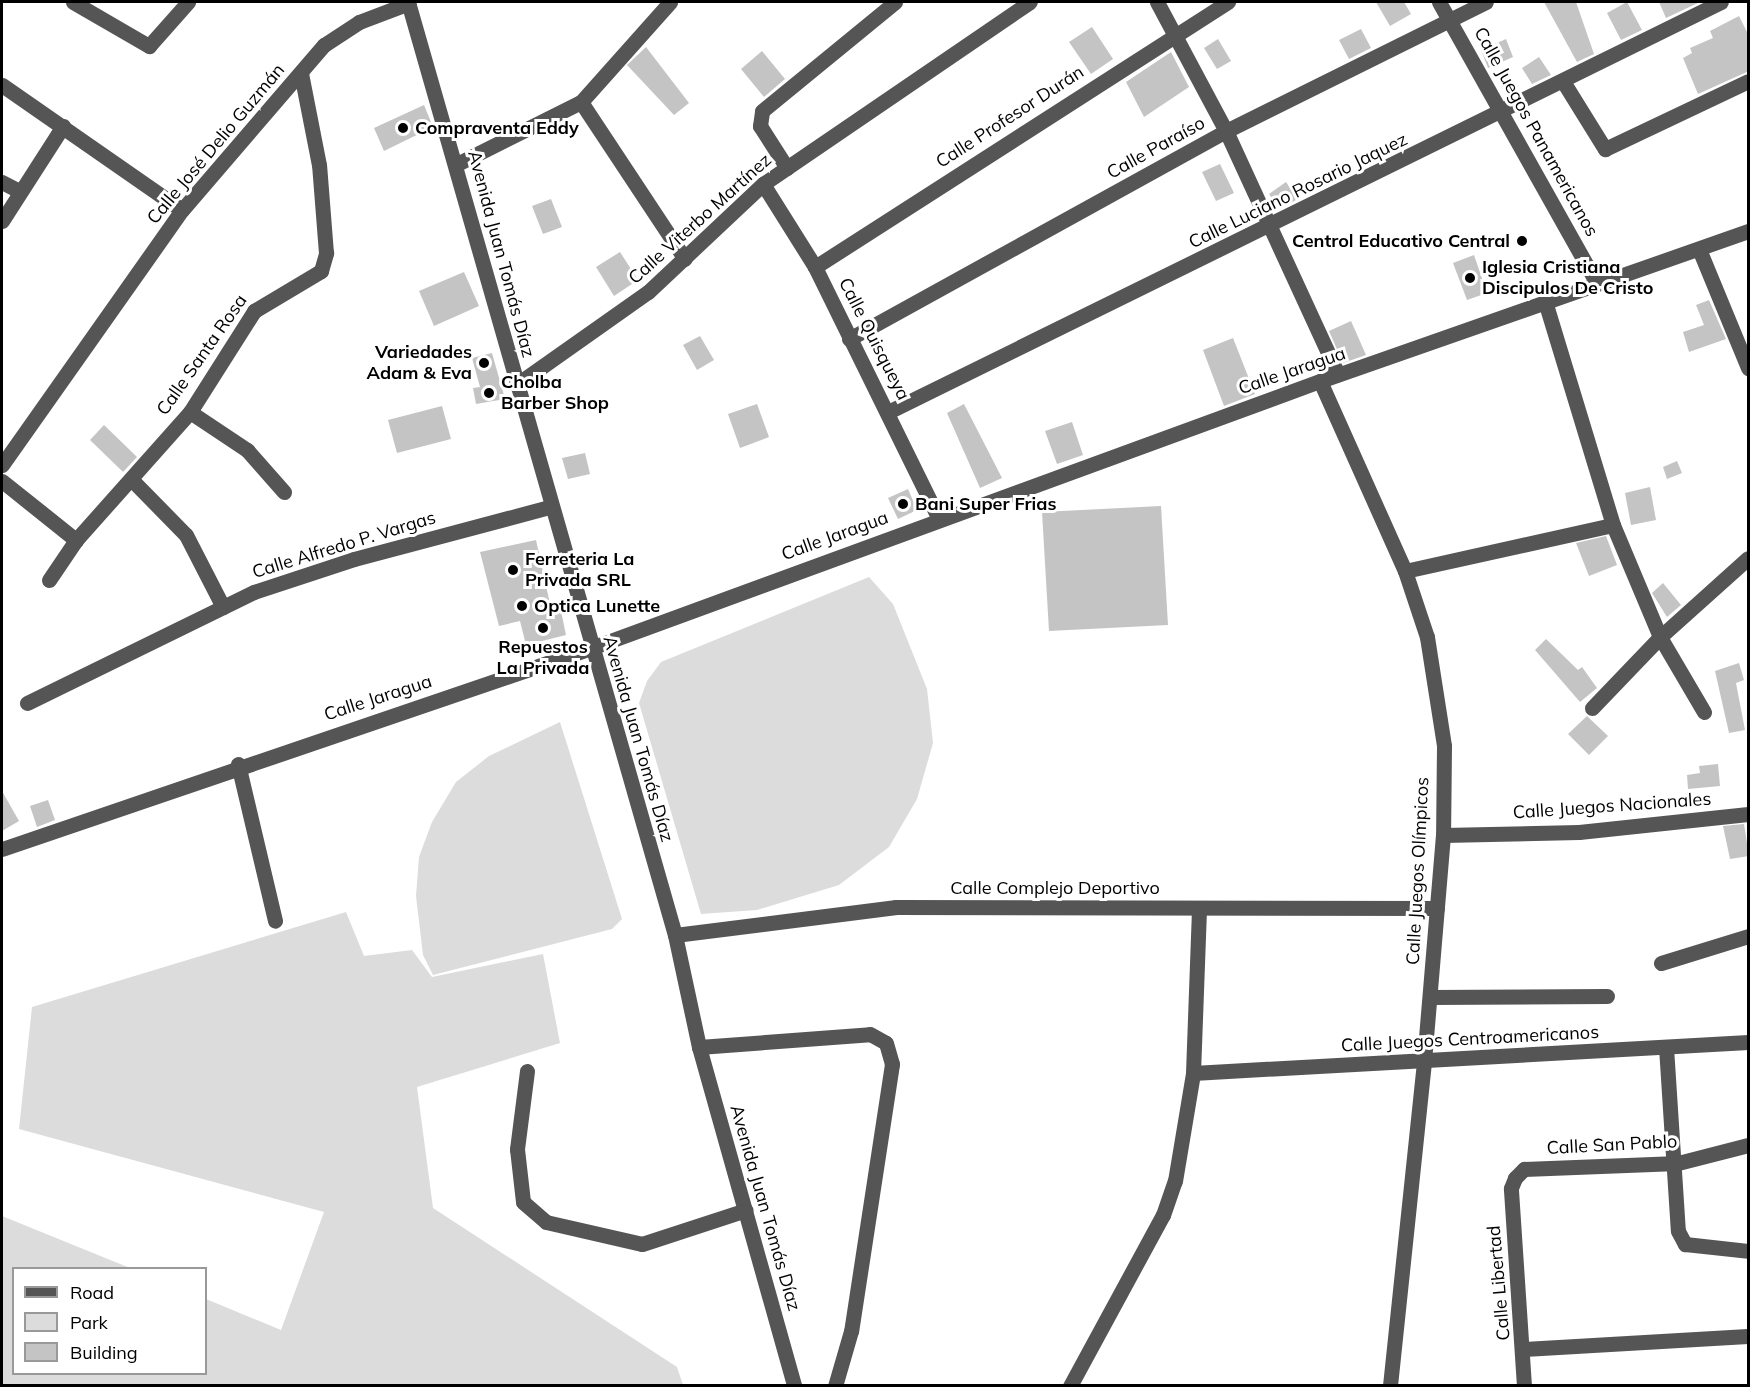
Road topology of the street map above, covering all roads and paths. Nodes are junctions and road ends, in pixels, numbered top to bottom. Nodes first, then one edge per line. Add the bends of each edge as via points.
1 (73, 2) edge
2 (188, 2) edge
3 (409, 2) edge
4 (670, 2) edge
5 (895, 2) edge
6 (1030, 2) edge
7 (1157, 2) edge
8 (1228, 2) edge
9 (1438, 2) edge
10 (1486, 2) edge
11 (1721, 2) edge
12 (1451, 19) junction
13 (1177, 32) junction
14 (301, 73) junction
15 (1749, 81) edge
16 (1564, 83) junction
17 (2, 85) edge
18 (581, 102) junction
19 (1504, 112) junction
20 (63, 126) junction
21 (1226, 131) junction
22 (457, 164) junction
23 (787, 168) junction
24 (2, 182) edge
25 (763, 184) junction
26 (17, 190) junction
27 (182, 210) junction
28 (2, 221) edge
29 (1271, 226) junction
30 (1749, 231) edge
31 (1699, 249) junction
32 (685, 260) junction
33 (815, 267) junction
34 (1598, 284) junction
35 (1546, 304) junction
36 (849, 339) junction
37 (1749, 368) edge
38 (1338, 375) junction
39 (1320, 381) junction
40 (516, 385) junction
41 (890, 411) junction
42 (190, 412) junction
43 (2, 465) edge
44 (131, 479) junction
45 (2, 481) edge
46 (284, 492) dead end
47 (550, 507) junction
48 (939, 519) junction
49 (1613, 525) junction
50 (76, 540) junction
51 (1749, 558) edge
52 (1405, 571) junction
53 (49, 580) dead end
54 (223, 607) junction
55 (1659, 637) junction
56 (591, 648) junction
57 (27, 703) dead end
58 (1592, 708) dead end
59 (1704, 712) dead end
60 (238, 764) junction
61 (1749, 814) edge
62 (1443, 835) junction
63 (2, 849) edge
64 (1199, 908) junction
65 (1437, 908) junction
66 (275, 921) dead end
67 (675, 934) junction
68 (1749, 936) edge
69 (1661, 963) dead end
70 (1607, 996) dead end
71 (1430, 997) junction
72 (1749, 1042) edge
73 (699, 1047) junction
74 (1666, 1047) junction
75 (1424, 1062) junction
76 (527, 1071) dead end
77 (1193, 1073) junction
78 (1749, 1145) edge
79 (1678, 1163) junction
80 (1515, 1178) joint
81 (746, 1210) junction
82 (1749, 1251) edge
83 (1749, 1336) edge
84 (1524, 1349) junction
85 (794, 1386) edge
86 (835, 1386) edge
87 (1070, 1386) edge
88 (1390, 1386) edge
89 (1524, 1386) edge

1 - 2 street via 149,46
3 - 14 street, Calle José Delio Guzmán via 359,22 324,45
3 - 22 street, Avenida Juan Tomás Díaz
4 - 18 street
5 - 23 street via 762,111 760,126
6 - 23 street, Calle Viterbo Martínez
7 - 13 street
8 - 13 street, Calle Profesor Durán
9 - 12 street, Calle Juegos Panamericanos
10 - 12 street, Calle Paraíso
11 - 16 street, Calle Luciano Rosario Jaquez
12 - 19 street, Calle Juegos Panamericanos
12 - 21 street, Calle Paraíso
13 - 21 street
13 - 33 street, Calle Profesor Durán
14 - 27 street, Calle José Delio Guzmán
14 - 42 street, Calle Santa Rosa via 319,165 326,253 321,271 254,311
15 - 16 street via 1605,149
16 - 19 street, Calle Luciano Rosario Jaquez
17 - 20 street
18 - 22 street
18 - 32 street
19 - 29 street, Calle Luciano Rosario Jaquez
19 - 34 street, Calle Juegos Panamericanos
20 - 26 street
20 - 27 street
21 - 29 street
21 - 36 street, Calle Paraíso
22 - 40 street, Avenida Juan Tomás Díaz
23 - 25 street, Calle Viterbo Martínez
24 - 26 street
25 - 32 street, Calle Viterbo Martínez
25 - 33 street, Calle Quisqueya
26 - 28 street
27 - 43 street, Calle José Delio Guzmán
29 - 38 street
29 - 41 street, Calle Luciano Rosario Jaquez
30 - 31 street, Calle Jaragua
31 - 34 street, Calle Jaragua
31 - 37 street
32 - 40 street, Calle Viterbo Martínez via 587,339
33 - 36 street, Calle Quisqueya
34 - 35 street, Calle Jaragua
35 - 38 street, Calle Jaragua
35 - 49 street
36 - 41 street, Calle Quisqueya
38 - 39 street, Calle Jaragua
39 - 48 street, Calle Jaragua
39 - 52 street, Calle Juegos Olímpicos
40 - 47 street, Avenida Juan Tomás Díaz
41 - 48 street, Calle Quisqueya
42 - 44 street, Calle Santa Rosa
42 - 46 street via 247,450
44 - 50 street, Calle Santa Rosa
44 - 54 street via 186,535
45 - 50 street
47 - 54 street, Calle Alfredo P. Vargas via 354,559
47 - 56 street, Avenida Juan Tomás Díaz
48 - 56 street, Calle Jaragua
49 - 52 street
49 - 55 street
50 - 53 street, Calle Santa Rosa
51 - 55 street
52 - 62 street, Calle Juegos Olímpicos via 1427,637 1437,692 1444,746
54 - 57 street, Calle Alfredo P. Vargas
55 - 58 street
55 - 59 street
56 - 60 street, Calle Jaragua
56 - 67 street, Avenida Juan Tomás Díaz
60 - 63 street, Calle Jaragua
60 - 66 street
61 - 62 street, Calle Juegos Nacionales via 1580,832
62 - 65 street, Calle Juegos Olímpicos
64 - 65 street, Calle Complejo Deportivo
64 - 67 street, Calle Complejo Deportivo via 896,907
64 - 77 street
65 - 71 street, Calle Juegos Olímpicos
67 - 73 street, Avenida Juan Tomás Díaz
68 - 69 street
70 - 71 street
71 - 75 street, Calle Juegos Olímpicos
72 - 74 street, Calle Juegos Centroamericanos
73 - 81 street, Avenida Juan Tomás Díaz
73 - 86 street via 870,1034 886,1043 892,1064 851,1331
74 - 75 street, Calle Juegos Centroamericanos
74 - 79 street
75 - 77 street, Calle Juegos Centroamericanos
75 - 88 street, Calle Juegos Olímpicos
76 - 81 street via 517,1149 520,1181 523,1202 546,1222 642,1244
77 - 87 street via 1175,1180 1163,1215
78 - 79 street, Calle San Pablo
79 - 80 street, Calle San Pablo via 1524,1169
79 - 82 street via 1678,1231 1685,1244
80 - 84 street, Calle Libertad via 1510,1188
81 - 85 street, Avenida Juan Tomás Díaz
83 - 84 street
84 - 89 street, Calle Libertad

